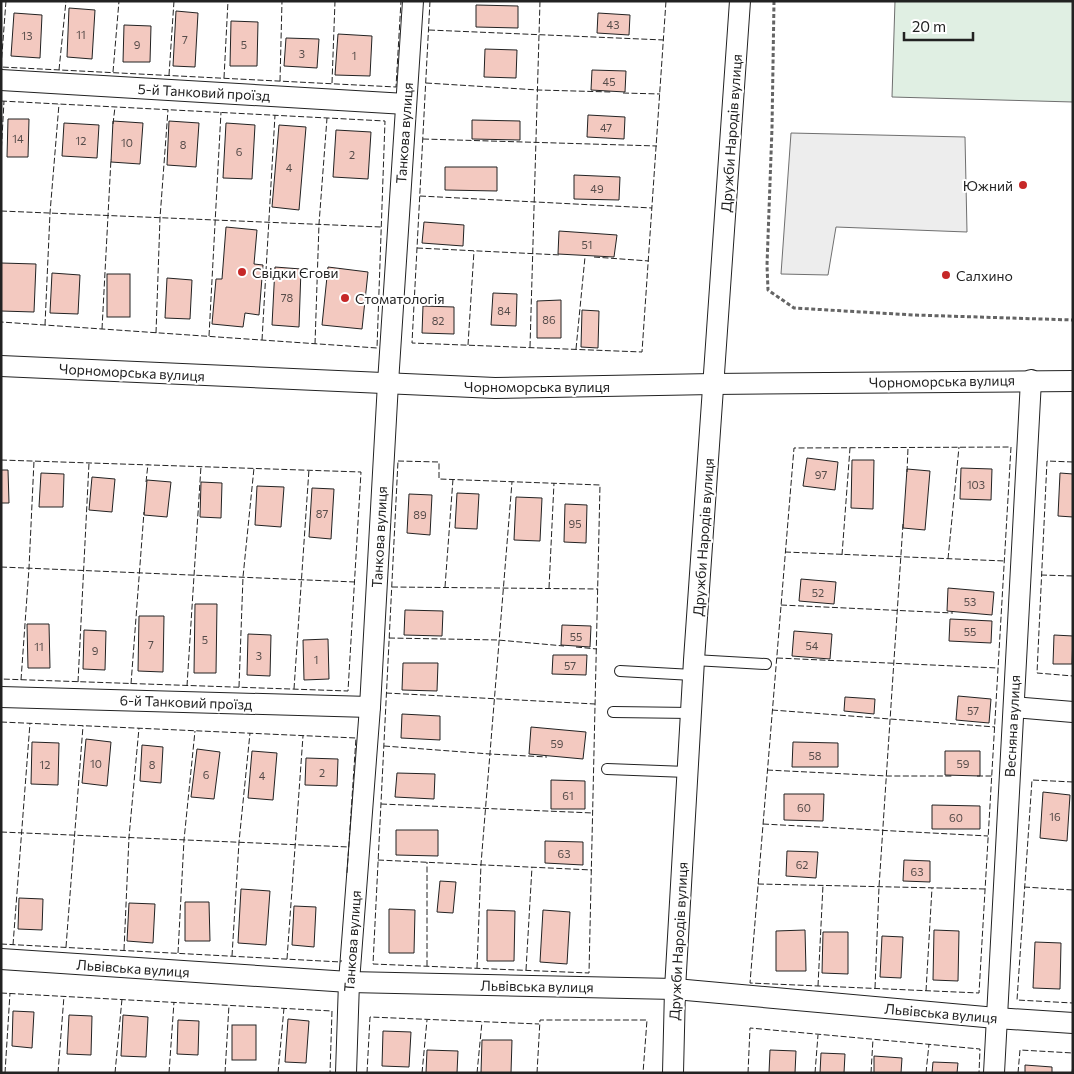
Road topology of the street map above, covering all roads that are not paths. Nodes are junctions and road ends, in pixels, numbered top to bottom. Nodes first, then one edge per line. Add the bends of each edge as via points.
1 (412, 1) edge
2 (740, 1) edge
3 (1, 80) edge
4 (406, 104) junction
5 (1, 366) edge
6 (1031, 380) junction
7 (1073, 381) edge
8 (388, 384) junction
9 (713, 384) junction
10 (766, 664) dead end
11 (694, 668) junction
12 (620, 671) dead end
13 (1, 697) edge
14 (370, 707) junction
15 (1014, 707) junction
16 (613, 712) dead end
17 (1073, 712) edge
18 (691, 713) junction
19 (607, 769) dead end
20 (687, 772) junction
21 (1, 959) edge
22 (349, 982) junction
23 (675, 989) junction
24 (996, 1018) junction
25 (1073, 1023) edge
26 (346, 1073) edge
27 (673, 1073) edge
28 (994, 1073) edge

1 - 4 street, Танкова вулиця
2 - 9 street, Дружби Народів вулиця
3 - 4 street, 5-й Танковий проїзд
4 - 8 street, Танкова вулиця
5 - 8 street, Чорноморська вулиця
6 - 7 street, Чорноморська вулиця
6 - 9 street, Чорноморська вулиця
6 - 15 street, Весняна вулиця
8 - 9 street, Чорноморська вулиця via 496,388
8 - 14 street, Танкова вулиця
9 - 11 street, Дружби Народів вулиця
10 - 11 lane
11 - 12 lane
11 - 18 street, Дружби Народів вулиця
13 - 14 street, 6-й Танковий проїзд
14 - 22 street, Танкова вулиця
15 - 17 street
15 - 24 street, Весняна вулиця
16 - 18 lane
18 - 20 street, Дружби Народів вулиця
19 - 20 lane
20 - 23 street, Дружби Народів вулиця
21 - 22 street, Львівська вулиця
22 - 23 street, Львівська вулиця
22 - 26 street, Танкова вулиця
23 - 24 street, Львівська вулиця
23 - 27 street, Дружби Народів вулиця
24 - 25 street, Львівська вулиця
24 - 28 street, Весняна вулиця

